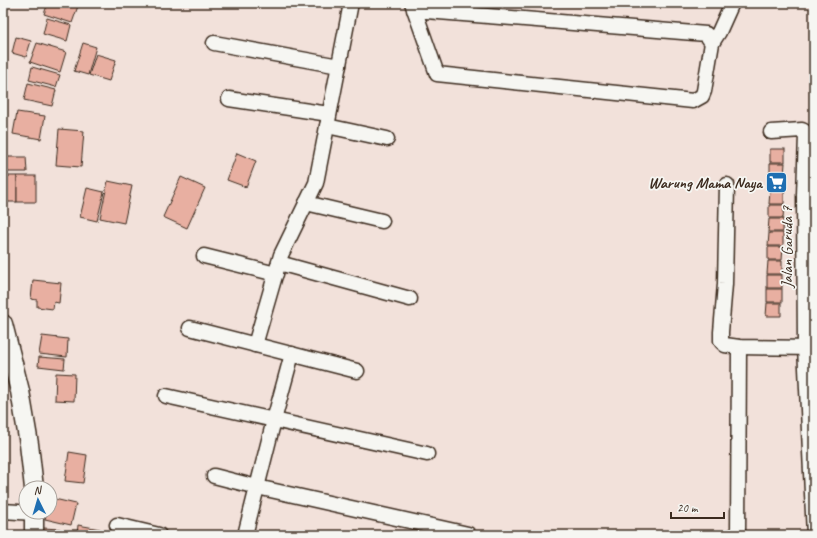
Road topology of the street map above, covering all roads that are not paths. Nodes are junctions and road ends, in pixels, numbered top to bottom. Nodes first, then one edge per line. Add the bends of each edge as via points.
1 (351, 3) edge
2 (732, 3) edge
3 (413, 6) edge
4 (214, 42) dead end
5 (712, 43) junction
6 (339, 66) junction
7 (229, 98) dead end
8 (328, 120) junction
9 (771, 132) dead end
10 (387, 139) dead end
11 (727, 185) dead end
12 (809, 195) edge
13 (306, 203) junction
14 (382, 221) dead end
15 (204, 256) dead end
16 (277, 268) junction
17 (410, 299) dead end
18 (3, 324) edge
19 (190, 328) dead end
20 (255, 345) junction
21 (809, 347) edge
22 (739, 348) junction
23 (292, 354) junction
24 (357, 371) dead end
25 (166, 396) dead end
26 (274, 420) junction
27 (427, 454) dead end
28 (214, 476) dead end
29 (33, 480) edge
30 (257, 487) junction
31 (3, 511) edge
32 (18, 511) edge
33 (34, 520) edge
34 (117, 526) dead end
35 (468, 534) dead end
36 (34, 535) edge
37 (159, 535) edge
38 (245, 535) edge
39 (738, 535) edge
40 (814, 535) edge

1 - 6 street
2 - 5 street via 720,32
3 - 5 street via 706,34
3 - 5 street via 437,74 693,101 702,96 704,91
4 - 6 street
6 - 8 street
7 - 8 street
8 - 10 street
8 - 13 street via 316,183
9 - 12 street, Jalan Garuda 7 via 802,130 805,133
11 - 22 street via 721,341 725,345
12 - 21 street, Jalan Garuda 7
13 - 14 street
13 - 16 street
15 - 16 street
16 - 17 street
16 - 20 street
18 - 29 street via 21,399
19 - 20 street
20 - 23 street
21 - 22 street
21 - 40 street, Jalan Garuda 7
22 - 39 street
23 - 24 street
23 - 26 street
25 - 26 street
26 - 27 street
26 - 30 street
28 - 30 street
30 - 35 street
30 - 38 street
31 - 32 street
33 - 36 street
34 - 37 street

